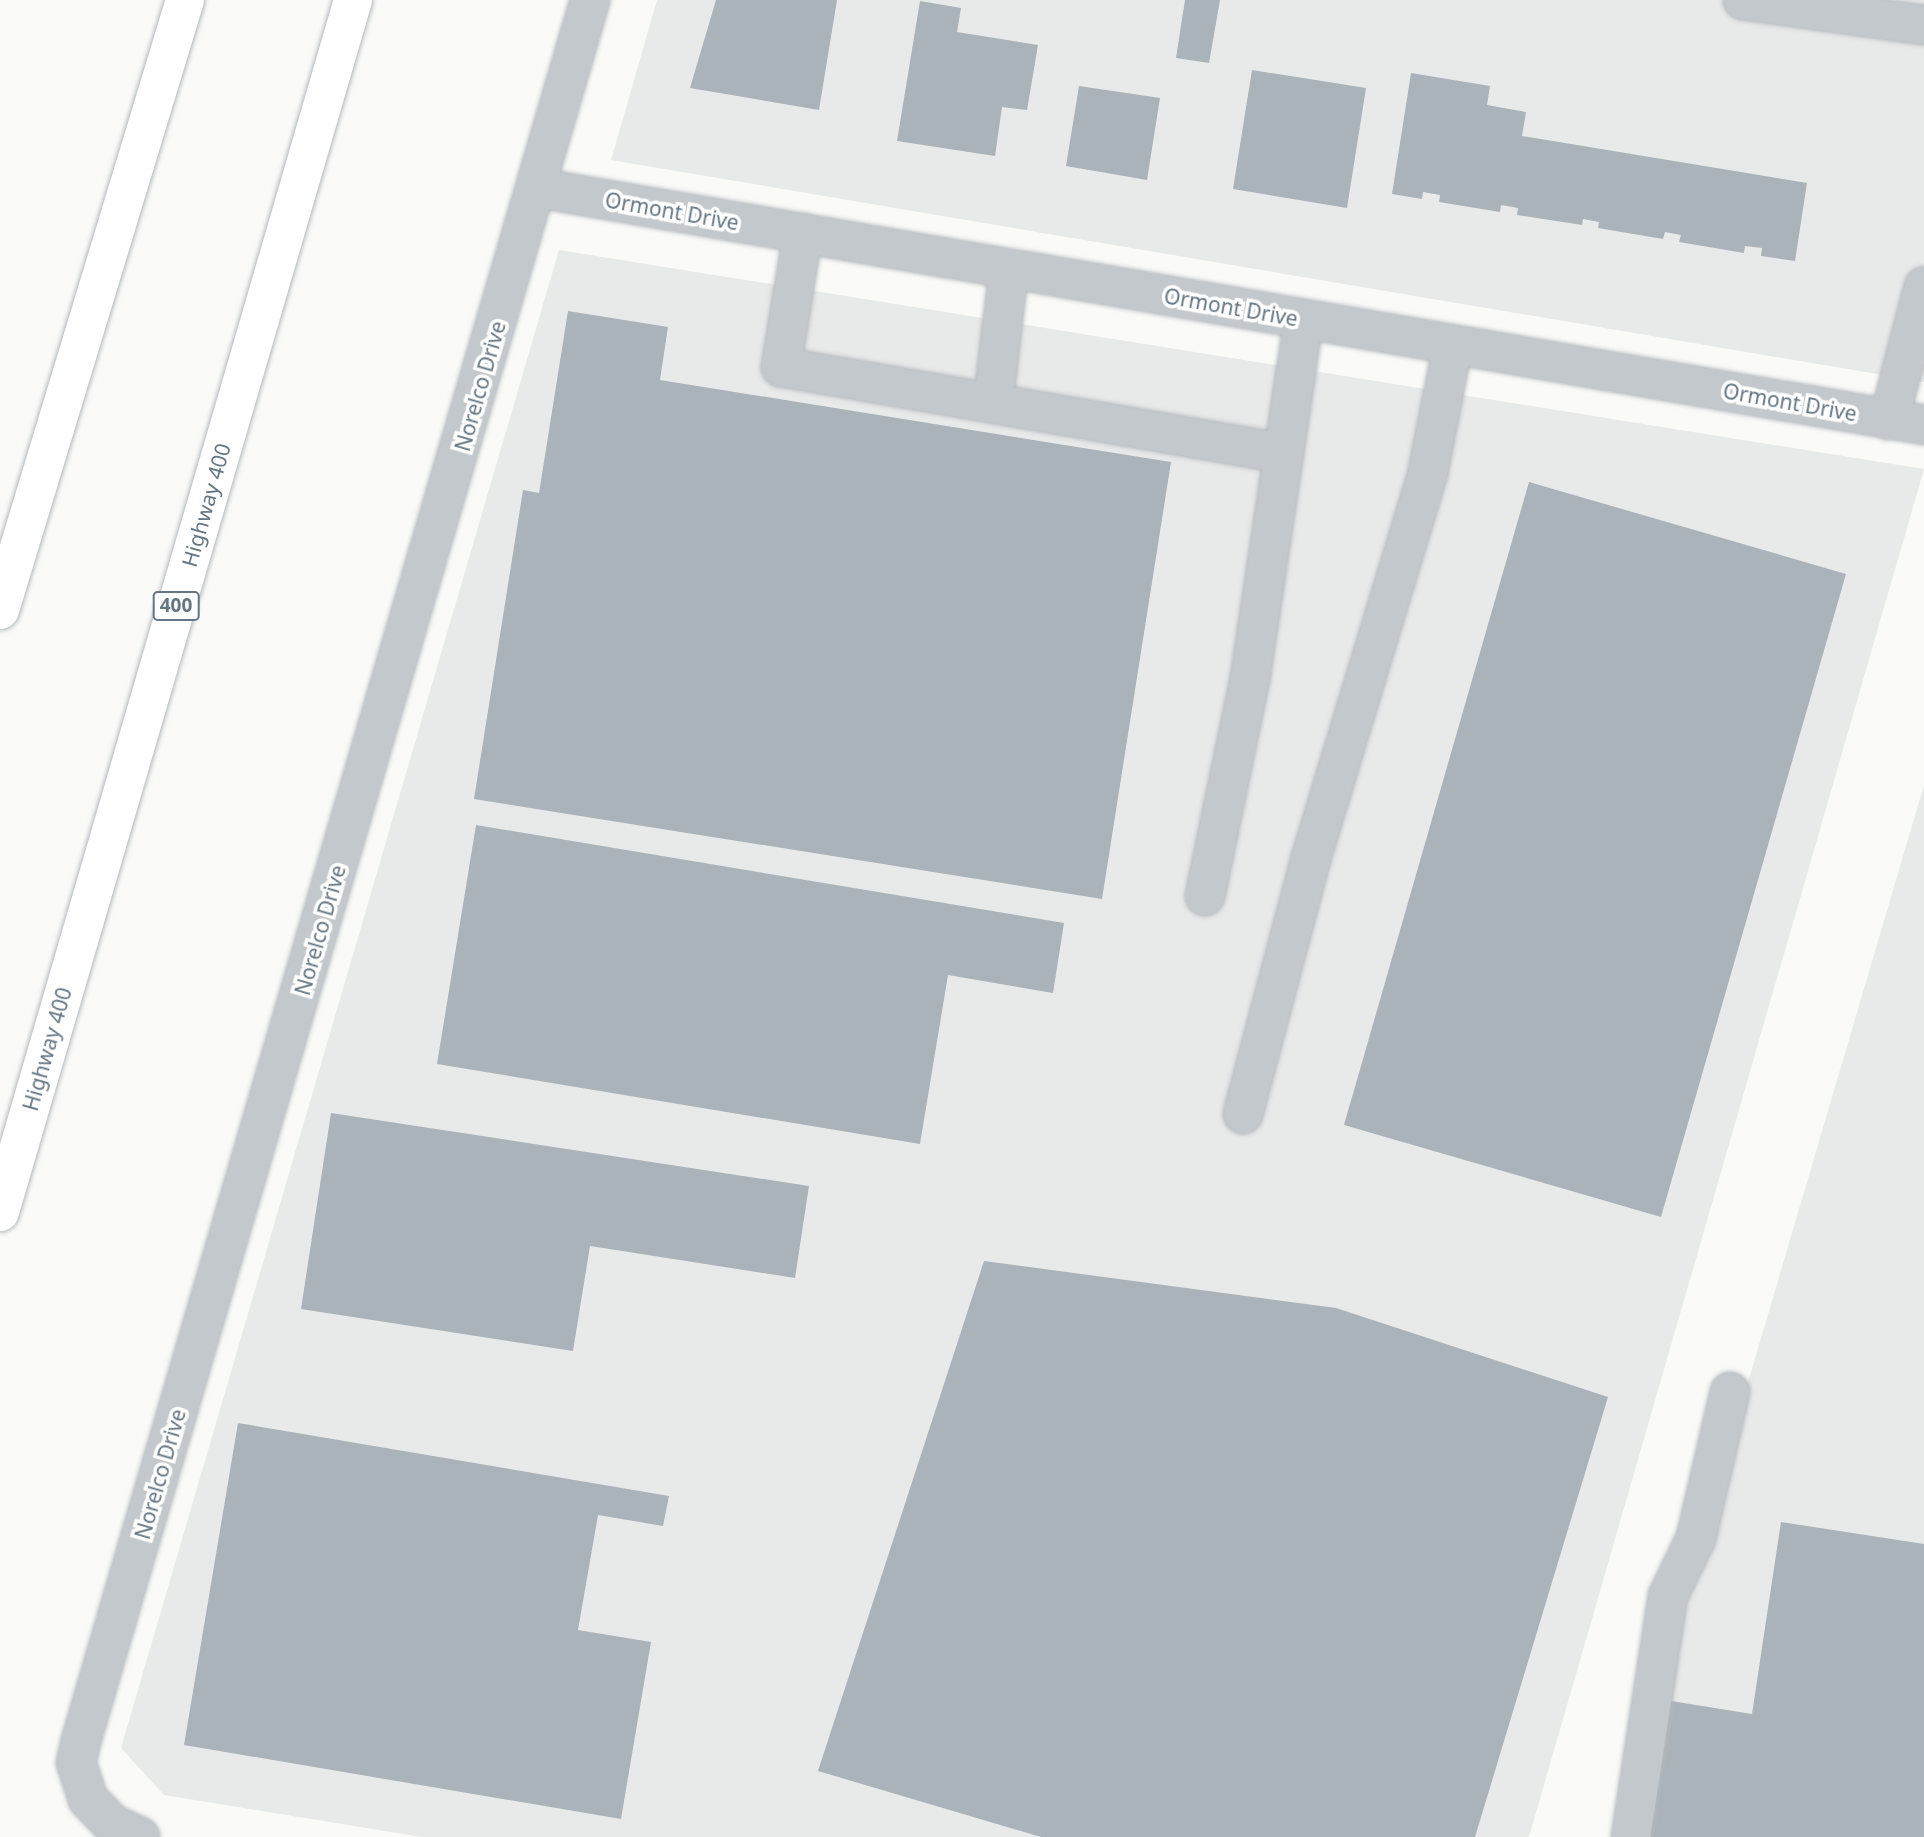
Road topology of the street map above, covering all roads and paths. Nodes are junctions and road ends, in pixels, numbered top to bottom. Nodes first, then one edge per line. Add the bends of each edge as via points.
1 (185, 0) edge
2 (353, 0) edge
3 (590, 0) edge
4 (1743, 0) edge
5 (1924, 25) edge
6 (538, 188) junction
7 (803, 233) junction
8 (1009, 269) junction
9 (1924, 287) edge
10 (1304, 319) junction
11 (1453, 345) junction
12 (993, 403) junction
13 (1907, 422) edge
14 (1281, 453) junction
15 (0, 610) edge
16 (1205, 896) dead end
17 (1244, 1114) dead end
18 (0, 1212) edge
19 (1730, 1392) dead end
20 (138, 1837) edge
21 (1631, 1837) edge

1 - 15 highway
2 - 18 highway, Highway 400 / 400
3 - 6 street, Norelco Drive
4 - 5 street
6 - 7 street, Ormont Drive
6 - 20 street, Norelco Drive via 81,1741 76,1763 88,1800 112,1824
7 - 8 street, Ormont Drive
7 - 12 street via 781,367
8 - 10 street, Ormont Drive
8 - 12 street
9 - 13 street
10 - 11 street, Ormont Drive
10 - 14 street
11 - 13 street, Ormont Drive
11 - 17 street via 1428,472 1311,858
12 - 14 street
14 - 16 street via 1250,679
19 - 21 street via 1696,1538 1668,1596

